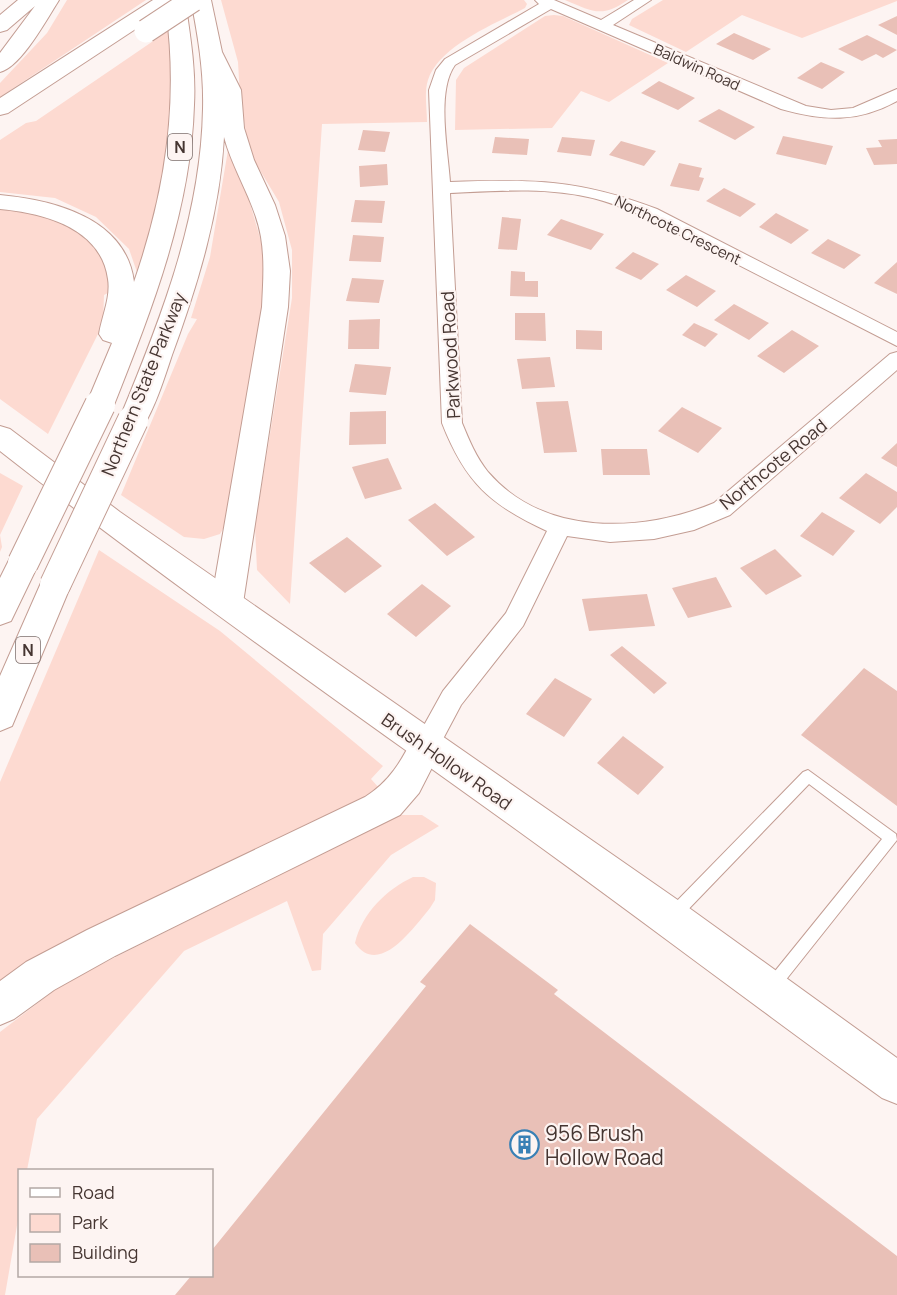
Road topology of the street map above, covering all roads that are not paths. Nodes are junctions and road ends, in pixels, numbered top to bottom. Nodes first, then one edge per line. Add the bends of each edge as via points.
1 (30, 0) edge
2 (49, 0) edge
3 (166, 0) edge
4 (175, 0) edge
5 (193, 0) edge
6 (201, 0) edge
7 (644, 0) edge
8 (546, 2) edge
9 (603, 25) junction
10 (0, 26) edge
11 (140, 26) junction
12 (213, 55) junction
13 (0, 66) edge
14 (897, 94) edge
15 (0, 108) edge
16 (0, 128) edge
17 (442, 188) junction
18 (0, 202) edge
19 (897, 340) edge
20 (897, 359) edge
21 (100, 405) junction
22 (0, 436) edge
23 (560, 527) junction
24 (227, 603) junction
25 (0, 612) edge
26 (0, 716) edge
27 (426, 747) junction
28 (671, 918) junction
29 (767, 991) junction
30 (0, 1005) edge
31 (897, 1083) edge

1 - 10 main road
2 - 13 main road
3 - 11 main road
4 - 21 main road, Northern State Parkway / N via 180,22 183,89 176,176 144,295
5 - 11 main road, bridge
6 - 12 main road, Northern State Parkway / N
7 - 9 street
8 - 9 street, Baldwin Road
8 - 17 street, Parkwood Road via 467,50 444,70 438,90
9 - 14 street, Baldwin Road via 787,106 815,114 856,114
11 - 15 main road
11 - 16 main road
12 - 24 main road via 230,90 237,146 268,220 277,271 275,307
12 - 26 main road, Northern State Parkway / N, bridge via 215,123 199,234 166,338
17 - 19 street, Northcote Crescent via 539,185 613,198 651,213
17 - 23 street, Parkwood Road via 452,423 461,449 476,474 511,505
18 - 21 main road via 50,210 78,222 99,237 113,256 121,287
20 - 23 street, Northcote Road via 722,508 686,524 654,531 610,533
21 - 25 main road, Northern State Parkway / N, bridge
22 - 24 main road, Brush Hollow Road via 109,520
23 - 27 street via 515,619 452,698
24 - 27 main road, Brush Hollow Road
27 - 28 main road, Brush Hollow Road
27 - 30 main road via 407,784 384,806 80,954
28 - 29 main road, Brush Hollow Road
28 - 29 lane via 808,776 891,838
29 - 31 main road, Brush Hollow Road

